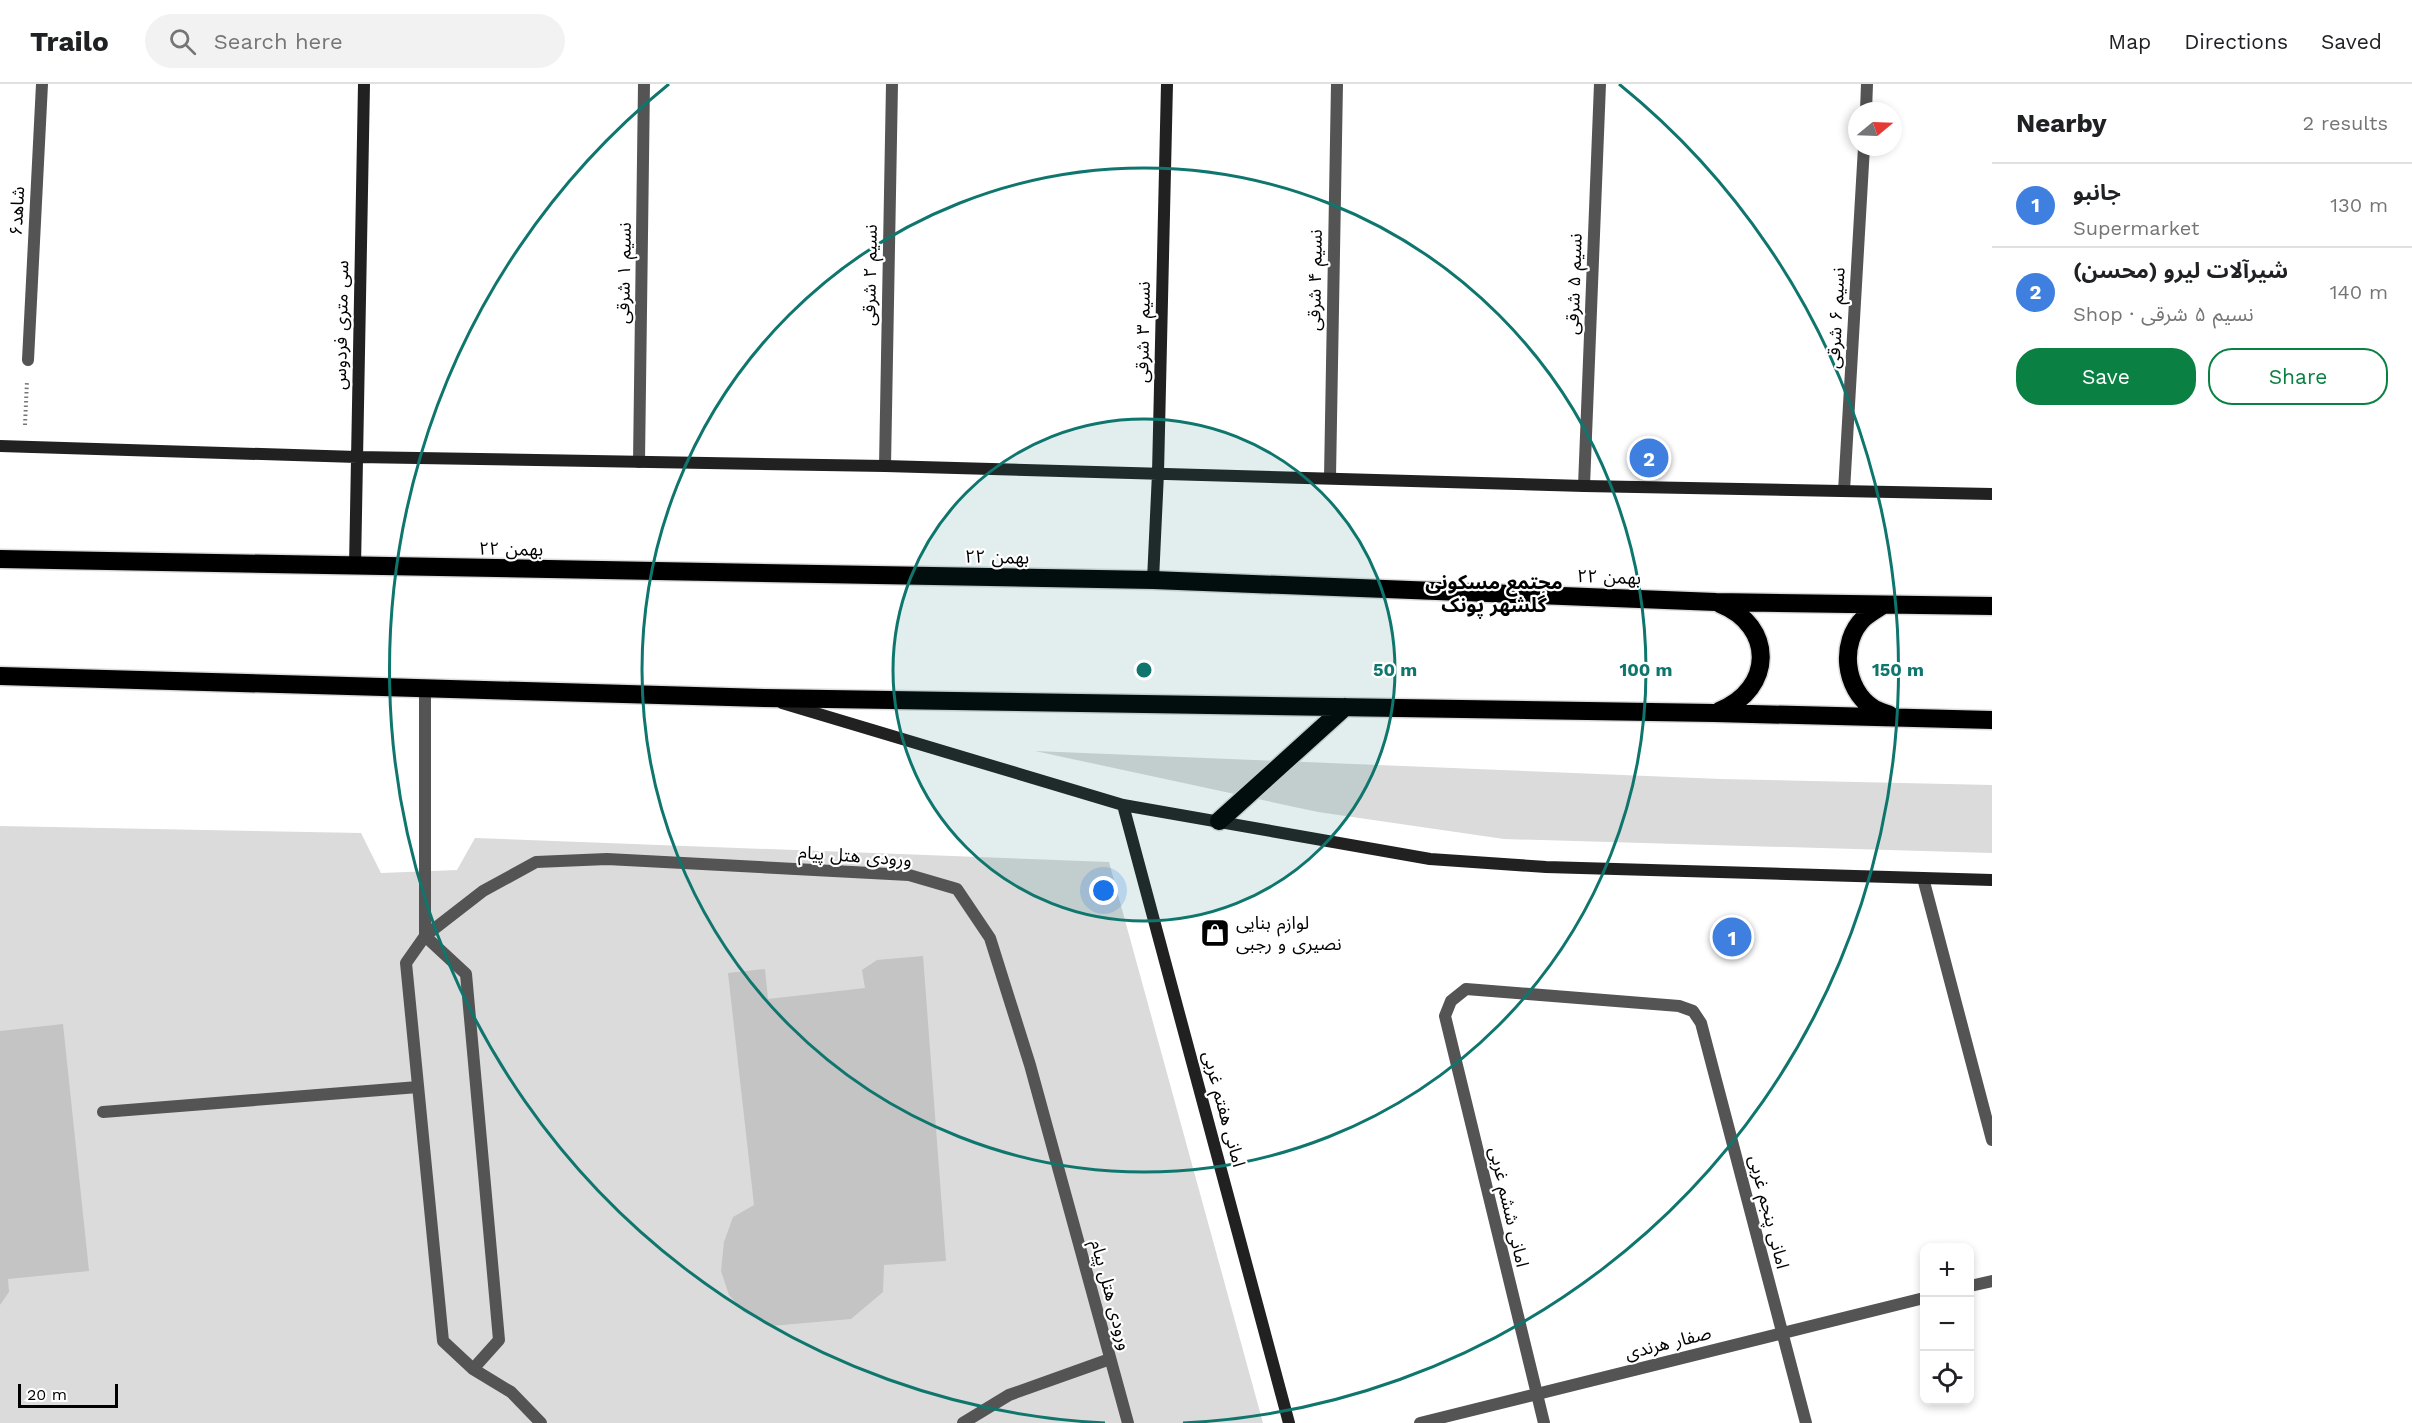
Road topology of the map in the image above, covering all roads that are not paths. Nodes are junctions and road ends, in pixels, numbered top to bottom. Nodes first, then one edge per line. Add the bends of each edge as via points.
1 (42, 84) edge
2 (364, 84) edge
3 (644, 84) edge
4 (892, 84) edge
5 (1167, 84) edge
6 (1336, 84) edge
7 (1600, 84) edge
8 (1867, 84) edge
9 (1866, 102) edge
10 (1863, 156) edge
11 (28, 360) road end
12 (0, 446) edge
13 (357, 457) junction
14 (639, 462) junction
15 (885, 466) junction
16 (1158, 473) junction
17 (1330, 477) junction
18 (1584, 486) junction
19 (1844, 491) junction
20 (1992, 494) edge
21 (0, 559) edge
22 (355, 567) junction
23 (1153, 580) junction
24 (1716, 602) junction
25 (1883, 605) junction
26 (1992, 606) edge
27 (0, 676) edge
28 (425, 689) junction
29 (764, 698) junction
30 (1345, 707) junction
31 (1714, 713) junction
32 (1895, 717) junction
33 (1992, 720) edge
34 (1124, 805) junction
35 (1219, 821) junction
36 (1923, 878) junction
37 (1992, 880) edge
38 (425, 936) junction
39 (1693, 1011) joint
40 (418, 1087) junction
41 (103, 1112) dead end
42 (1992, 1140) edge
43 (1992, 1281) edge
44 (1974, 1285) edge
45 (1920, 1299) edge
46 (1781, 1334) junction
47 (1110, 1359) junction
48 (473, 1369) junction
49 (1535, 1393) junction
50 (541, 1423) edge
51 (963, 1423) edge
52 (1128, 1423) edge
53 (1289, 1423) edge
54 (1420, 1423) edge
55 (1544, 1423) edge
56 (1806, 1423) edge

1 - 11 street, شاهد۶
2 - 13 street, سی متری فردوس
3 - 14 street, نسیم ۱ شرقی
4 - 15 street, نسیم ۲ شرقی
5 - 16 street, نسیم ۳ شرقی
6 - 17 street, نسیم ۴ شرقی
7 - 18 street, نسیم ۵ شرقی
8 - 9 street
10 - 19 street, نسیم ۶ شرقی
12 - 13 street
13 - 14 street
13 - 22 street, سی متری فردوس
14 - 15 street
15 - 16 street
16 - 17 street
16 - 23 street, نسیم ۳ شرقی
17 - 18 street
18 - 19 street
19 - 20 street
21 - 22 highway, ۲۲ بهمن
22 - 23 highway, ۲۲ بهمن
23 - 24 highway, ۲۲ بهمن
24 - 25 highway, ۲۲ بهمن
24 - 31 highway via 1736,610 1752,626 1760,647 1760,669 1751,690 1735,705
25 - 26 highway, ۲۲ بهمن
25 - 32 highway via 1863,619 1850,640 1847,666 1856,689 1872,708
27 - 28 highway
28 - 29 highway
28 - 38 street
29 - 30 highway
29 - 34 street
30 - 31 highway
30 - 35 highway
31 - 32 highway
32 - 33 highway
34 - 35 street
34 - 53 street, امانی هفتم غربی
35 - 36 street via 1430,859 1546,867
36 - 37 street
36 - 42 street
38 - 40 street, ورودی هتل پیام via 406,963
38 - 47 street, ورودی هتل پیام via 483,891 536,862 607,859 909,875 957,890 990,938 1030,1065
38 - 48 street via 466,974 499,1340
39 - 46 street, امانی پنجم غربی via 1701,1023
39 - 49 street, امانی ششم غربی via 1679,1006 1466,989 1452,1001 1445,1016
40 - 41 street
40 - 48 street, ورودی هتل پیام via 443,1341
43 - 44 street
45 - 46 street, صفار هرندی
46 - 49 street, صفار هرندی
46 - 56 street, امانی پنجم غربی
47 - 51 street via 1009,1395
47 - 52 street, ورودی هتل پیام
48 - 50 street, ورودی هتل پیام via 511,1392
49 - 54 street, صفار هرندی
49 - 55 street, امانی ششم غربی

